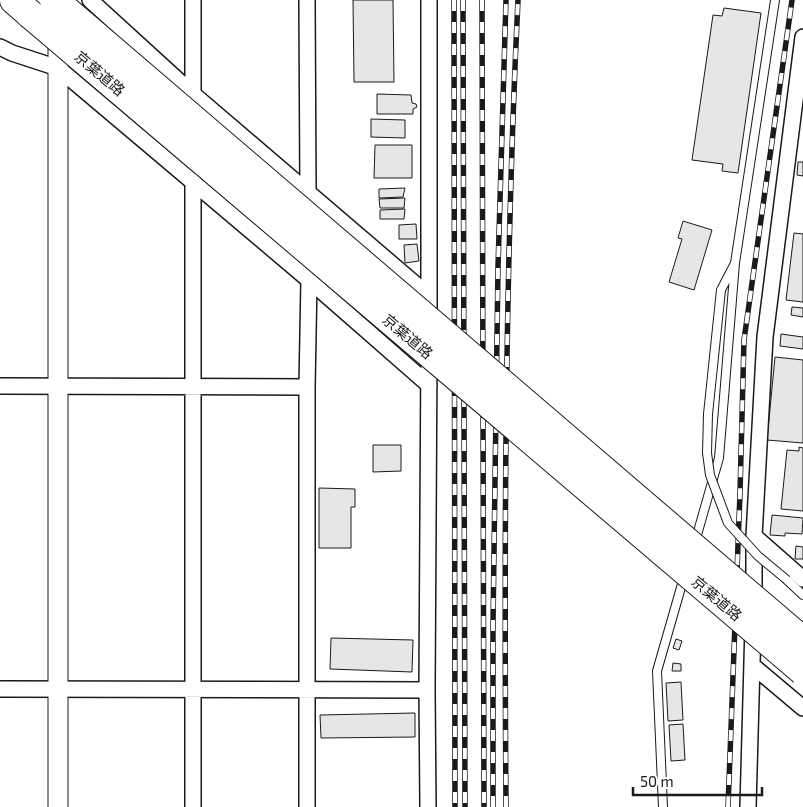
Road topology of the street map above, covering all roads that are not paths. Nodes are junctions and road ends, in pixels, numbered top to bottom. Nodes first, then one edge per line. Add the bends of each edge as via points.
1 (56, 0) edge
2 (90, 0) edge
3 (193, 0) edge
4 (306, 0) edge
5 (429, 0) edge
6 (775, 0) edge
7 (22, 7) edge
8 (803, 37) edge
9 (0, 47) edge
10 (801, 66) edge
11 (58, 68) junction
12 (193, 94) junction
13 (193, 181) junction
14 (308, 191) junction
15 (734, 263) junction
16 (309, 280) junction
17 (428, 295) junction
18 (429, 385) junction
19 (0, 386) edge
20 (194, 386) junction
21 (59, 387) junction
22 (306, 387) junction
23 (754, 536) junction
24 (803, 580) edge
25 (803, 594) edge
26 (803, 641) edge
27 (753, 666) junction
28 (803, 671) edge
29 (0, 689) edge
30 (58, 690) junction
31 (307, 690) junction
32 (427, 690) junction
33 (193, 691) junction
34 (803, 708) edge
35 (58, 807) edge
36 (193, 807) edge
37 (307, 807) edge
38 (428, 807) edge
39 (663, 807) edge
40 (748, 807) edge

1 - 11 street
1 - 26 highway, 京葉道路, bridge
2 - 12 street
3 - 12 street
4 - 14 street
5 - 17 street
6 - 15 lane
7 - 28 highway, 京葉道路, bridge
8 - 10 street
9 - 11 street
10 - 23 street via 765,337
11 - 13 street
11 - 21 street
12 - 14 street
13 - 16 street
13 - 20 street
14 - 17 street
15 - 25 lane, bridge via 721,290 708,414 710,476 728,523 758,556
15 - 39 lane via 719,458 657,671
16 - 18 street
16 - 22 street
17 - 18 street
18 - 32 street
19 - 21 street
20 - 21 street
20 - 22 street
20 - 33 street
21 - 30 street
22 - 31 street
23 - 24 street
23 - 27 street
27 - 34 street
27 - 40 street
29 - 30 street
30 - 33 street
30 - 35 street
31 - 32 street
31 - 33 street
31 - 37 street
32 - 38 street
33 - 36 street

